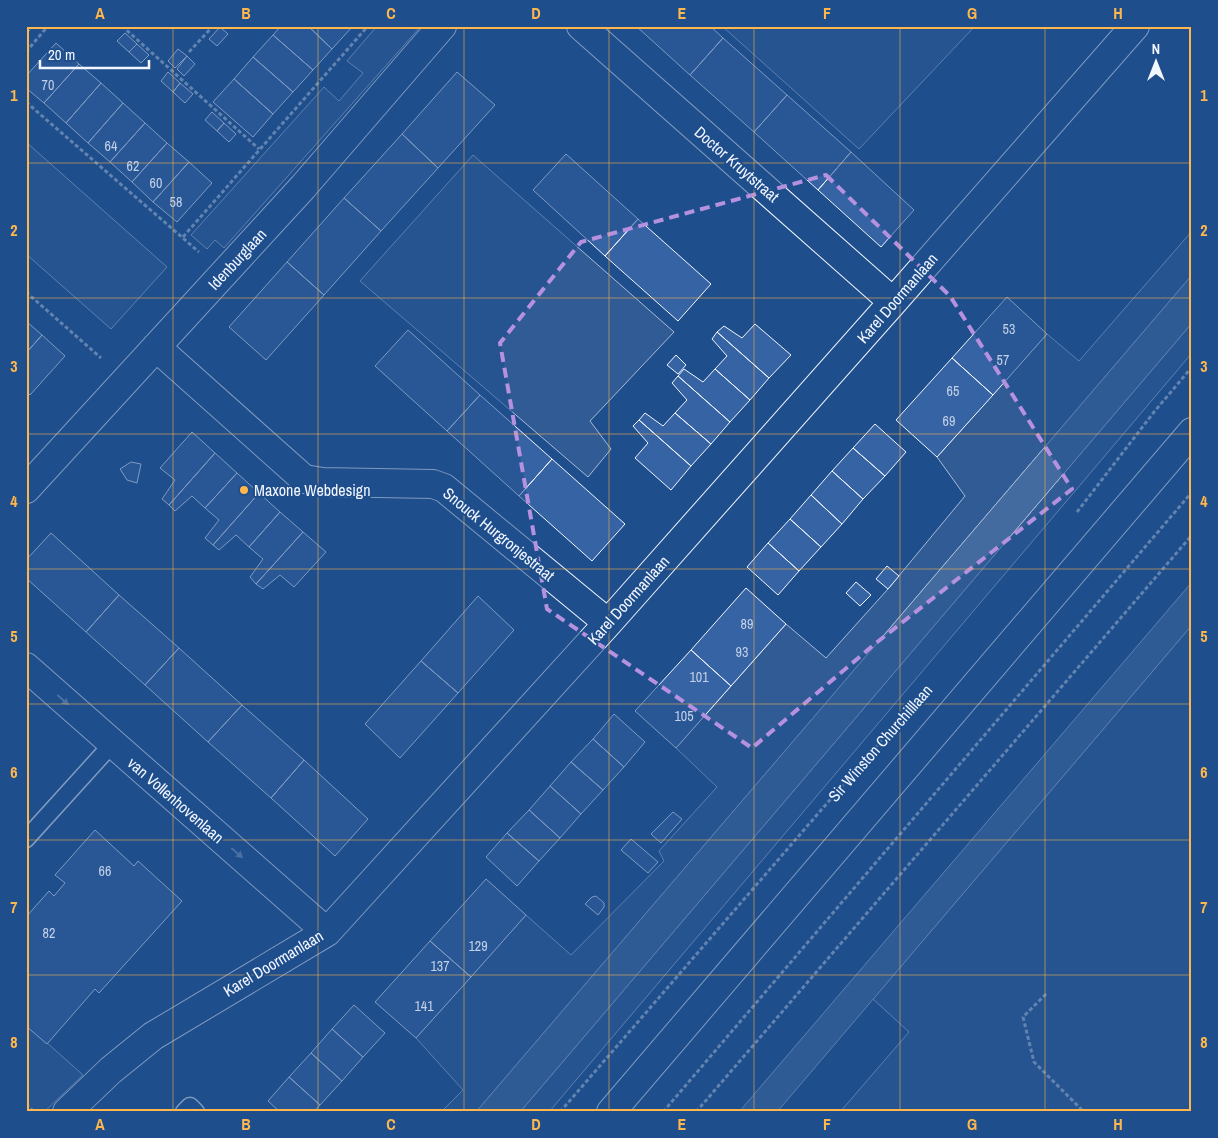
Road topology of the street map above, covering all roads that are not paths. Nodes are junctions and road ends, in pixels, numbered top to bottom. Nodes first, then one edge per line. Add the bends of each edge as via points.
1 (442, 26) edge
2 (581, 26) edge
3 (1135, 26) edge
4 (894, 302) junction
5 (156, 347) junction
6 (1192, 432) edge
7 (26, 489) edge
8 (608, 623) junction
9 (26, 668) edge
10 (112, 744) junction
11 (26, 839) edge
12 (327, 932) junction
13 (67, 1112) edge
14 (184, 1112) edge
15 (196, 1112) edge
16 (611, 1112) edge

1 - 5 street, Idenburglaan via 303,187
2 - 4 street, Doctor Kruytstraat
3 - 4 street, Karel Doormanlaan
4 - 8 street, Karel Doormanlaan
5 - 7 street, Idenburglaan
5 - 8 street, Snouck Hurgronjestraat via 304,479 433,484 444,488
6 - 16 street
8 - 12 street, Karel Doormanlaan
9 -> 10 street, van Vollenhovenlaan
10 - 11 lane
10 -> 12 street, van Vollenhovenlaan
12 - 13 street, Karel Doormanlaan via 153,1036
14 - 15 lane via 190,1106

